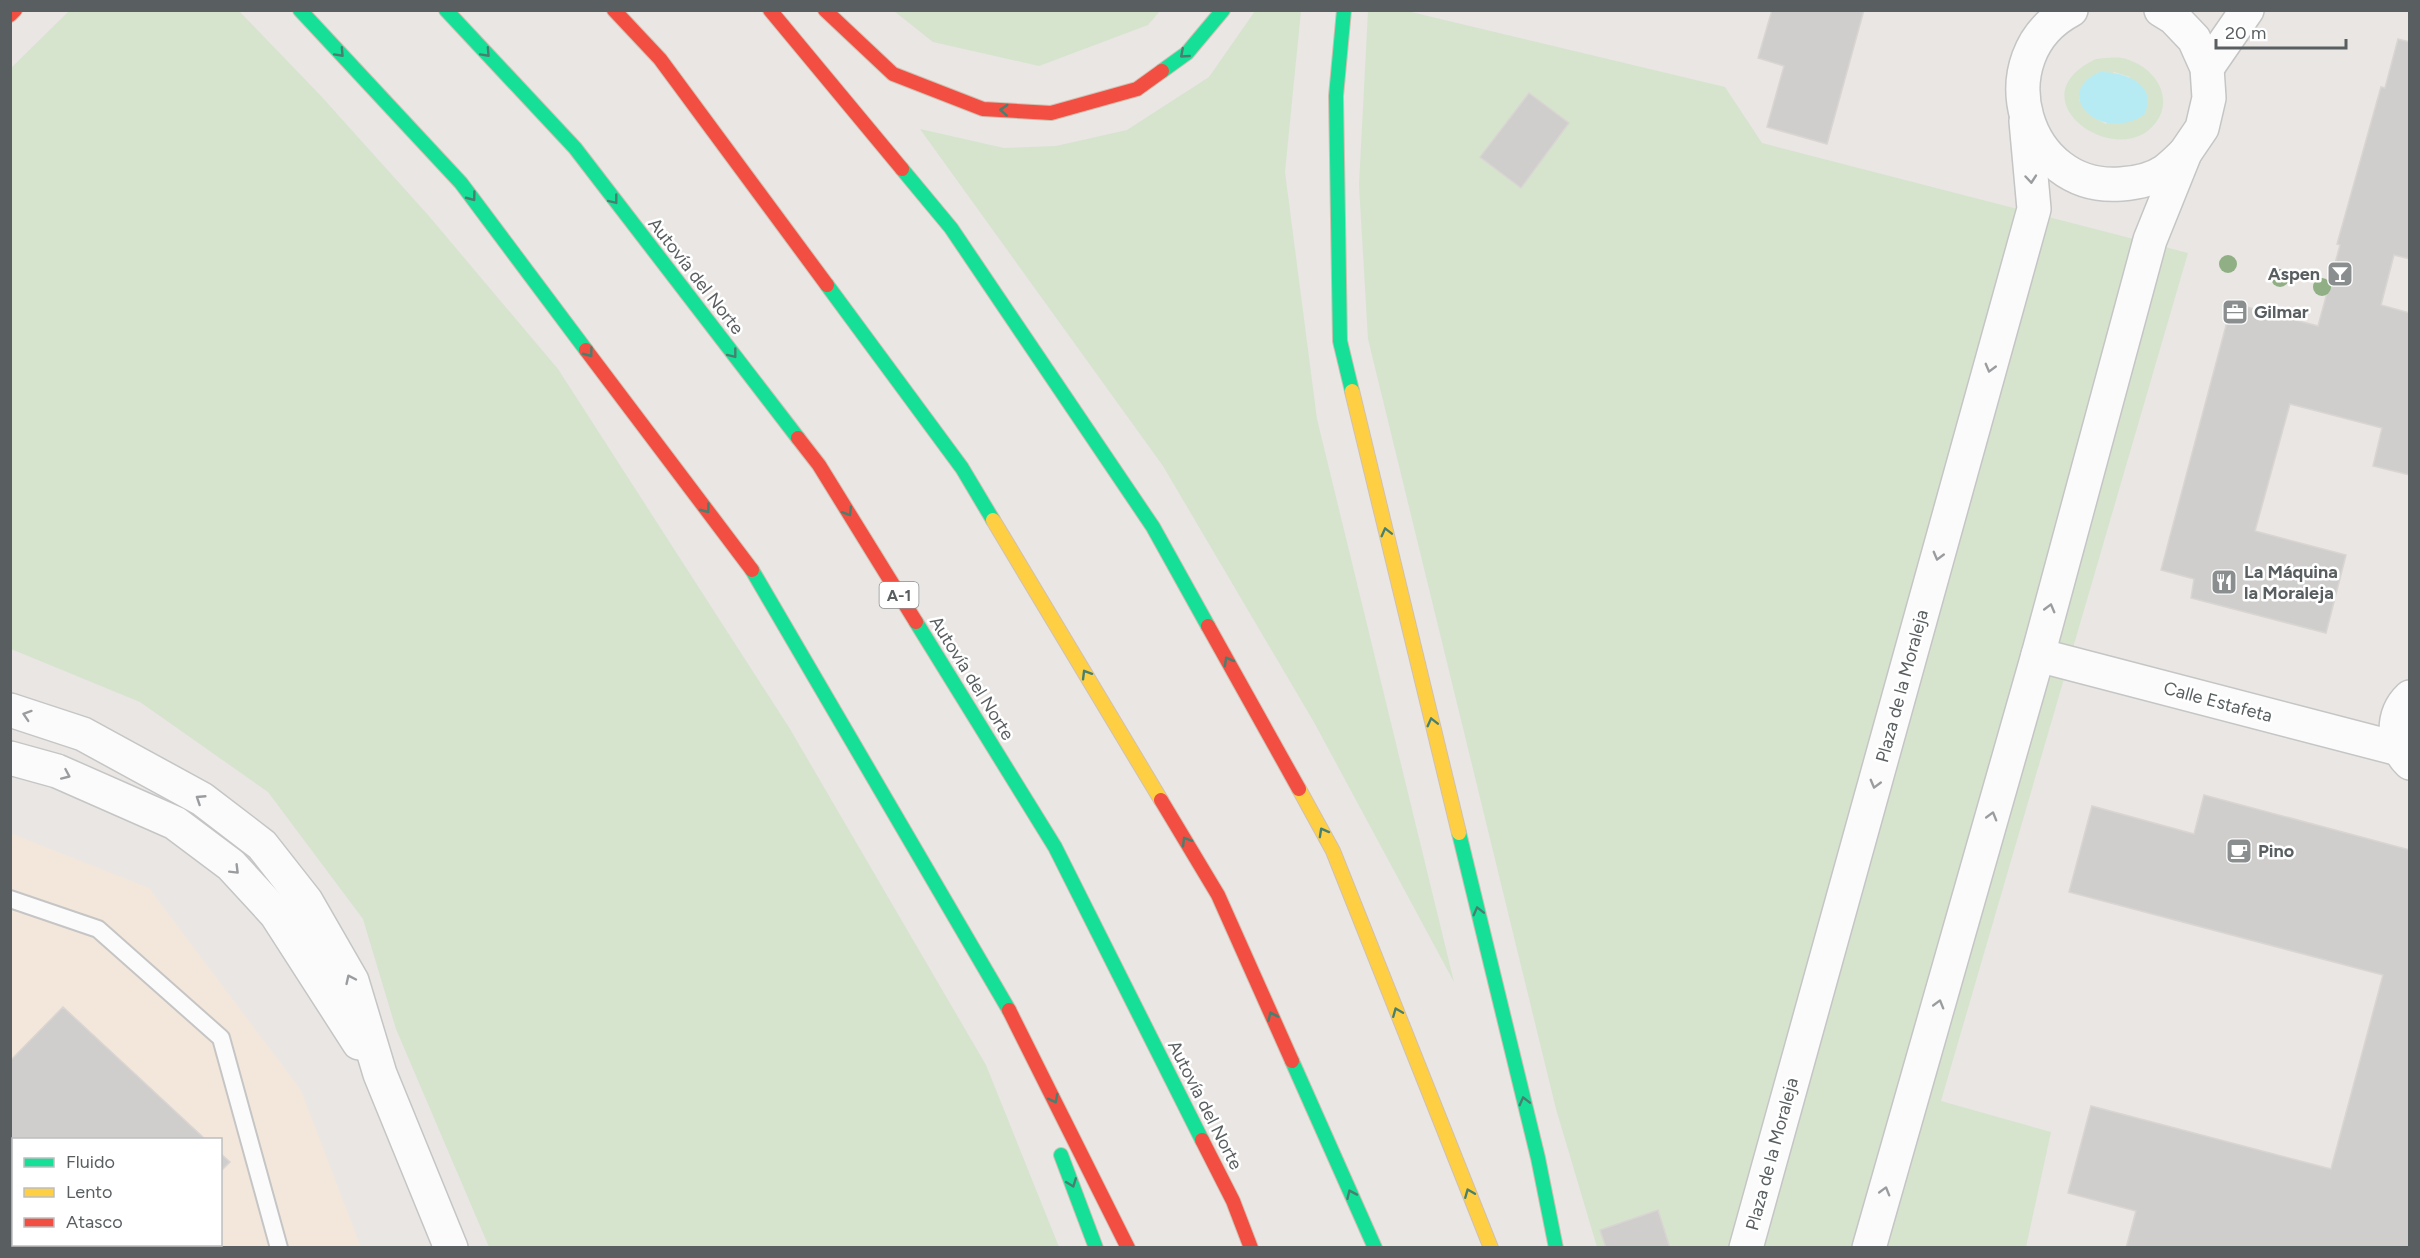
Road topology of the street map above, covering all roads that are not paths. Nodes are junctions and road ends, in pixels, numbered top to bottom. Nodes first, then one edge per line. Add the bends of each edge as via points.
1 (15, 10) edge
2 (300, 10) edge
3 (446, 10) edge
4 (614, 10) edge
5 (770, 10) edge
6 (825, 10) edge
7 (1222, 10) edge
8 (1344, 10) edge
9 (2161, 10) edge
10 (2247, 10) edge
11 (2062, 12) edge
12 (10, 15) edge
13 (2207, 68) junction
14 (2026, 121) junction
15 (2186, 153) junction
16 (2038, 655) junction
17 (2409, 697) edge
18 (10, 710) edge
19 (2404, 756) edge
20 (10, 758) edge
21 (10, 899) edge
22 (1000, 991) junction
23 (380, 1074) junction
24 (1049, 1122) dead end
25 (1057, 1144) dead end
26 (1538, 1158) junction
27 (1095, 1246) edge
28 (279, 1248) edge
29 (451, 1248) edge
30 (1128, 1248) edge
31 (1251, 1248) edge
32 (1375, 1248) edge
33 (1491, 1248) edge
34 (1556, 1248) edge
35 (1569, 1248) edge
36 (1746, 1248) edge
37 (1869, 1248) edge

1 - 12 main road
2 -> 22 main road via 461,183 761,582
3 -> 31 main road, Autovía del Norte / A-1 via 575,148 819,465 1055,847 1233,1201
32 -> 4 main road via 1218,895 962,468 660,59
33 -> 5 main road via 1333,850 1153,526 951,228
7 -> 6 main road via 1187,53 1137,89 1051,113 983,109 893,74
26 -> 8 main road via 1340,340 1336,96
9 - 13 street, Plaza de la Moraleja via 2194,39
10 - 13 street
11 - 14 street, Plaza de la Moraleja via 2039,37 2026,63 2021,92
13 - 15 street, Plaza de la Moraleja via 2209,98 2202,128
14 - 15 street, Plaza de la Moraleja via 2039,146 2058,166 2110,185 2138,183 2164,172
14 -> 36 street, Plaza de la Moraleja via 2034,209
16 -> 15 street, Plaza de la Moraleja via 2150,240
16 - 19 street, Calle Estafeta
37 -> 16 street, Plaza de la Moraleja
17 - 19 street via 2396,723
23 -> 18 street via 352,981 306,901 262,845 202,799 83,734
20 -> 23 street via 57,771 175,823 231,865 276,914
21 - 28 lane via 98,929 221,1038
22 - 24 main road
22 -> 30 main road
23 - 29 street
25 -> 27 main road
26 - 34 main road
26 - 35 street

